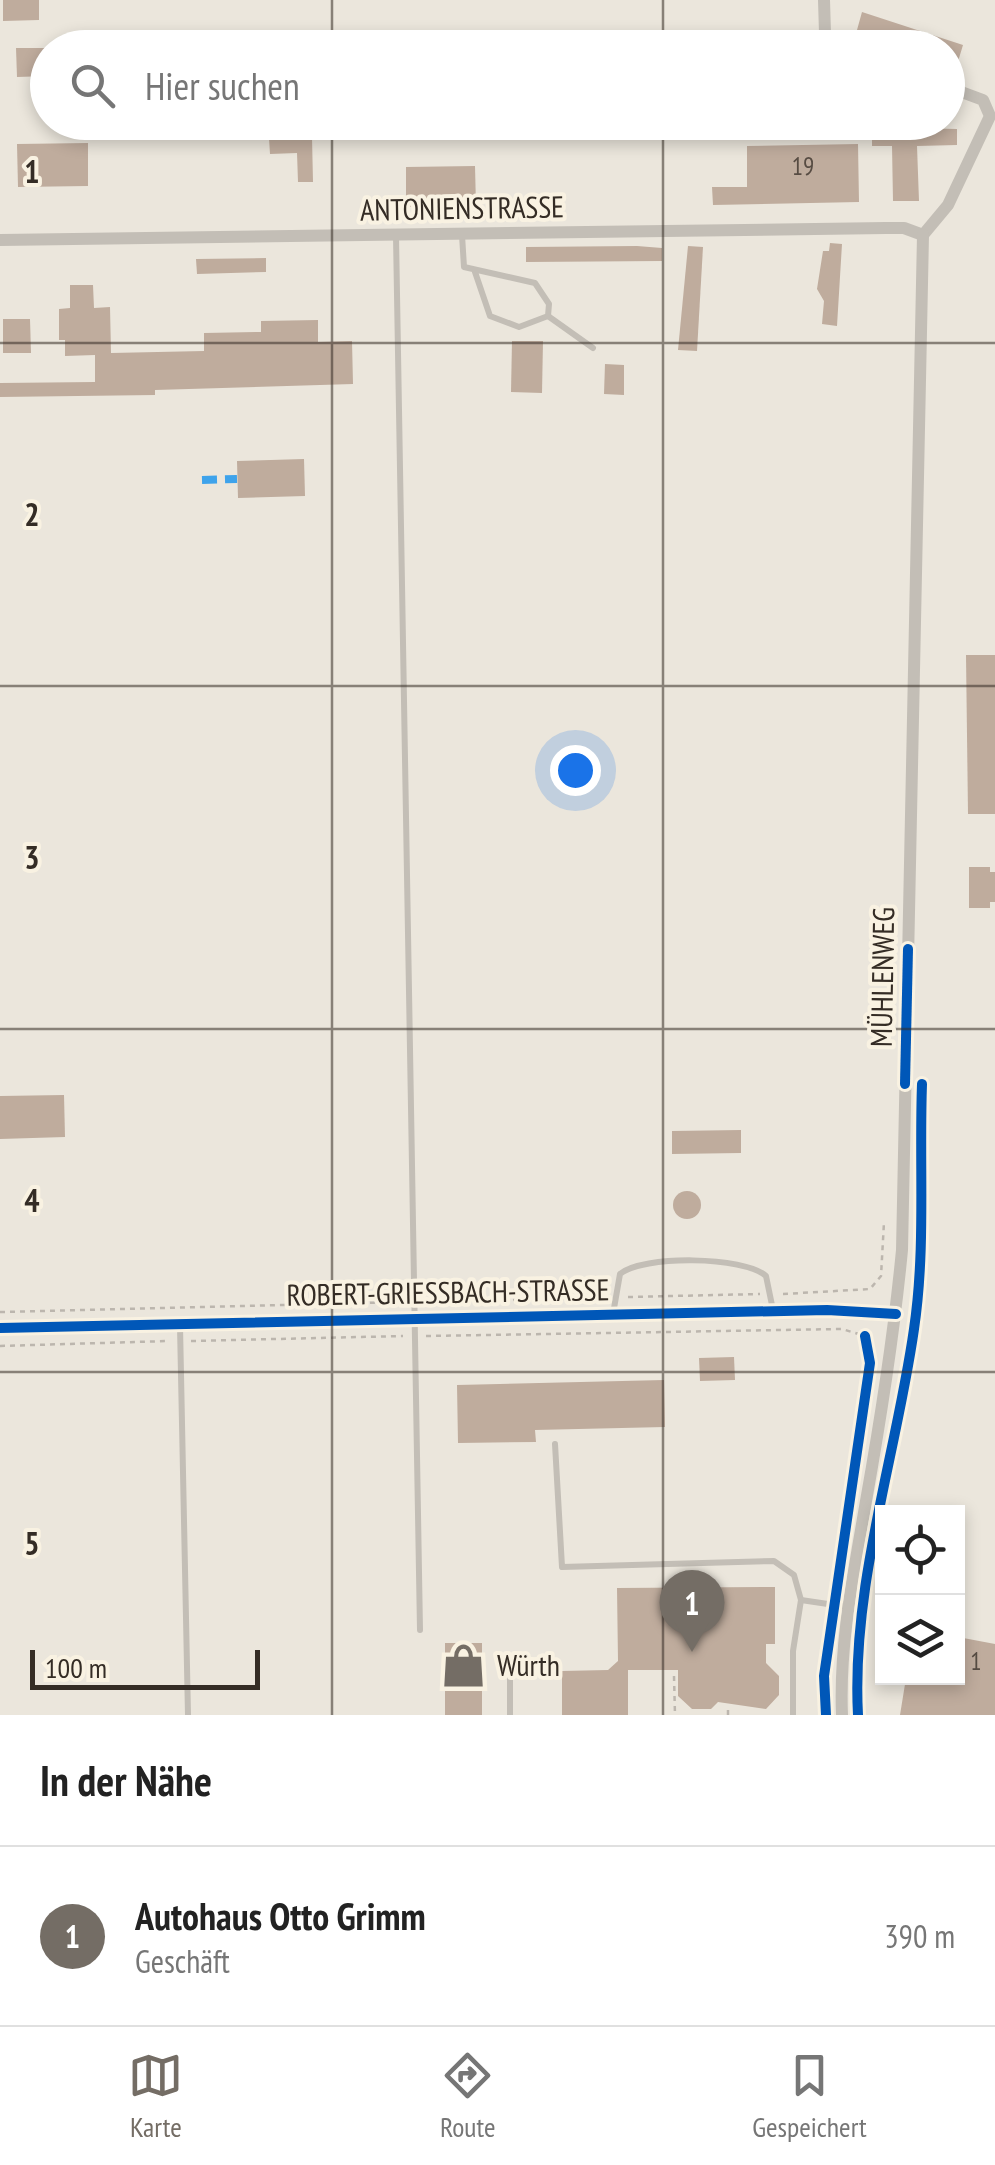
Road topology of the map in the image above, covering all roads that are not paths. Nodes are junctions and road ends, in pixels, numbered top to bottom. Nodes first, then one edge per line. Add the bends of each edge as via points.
1 (824, 0) edge
2 (825, 30) edge
3 (965, 93) edge
4 (462, 234) junction
5 (396, 235) junction
6 (923, 236) junction
7 (0, 240) edge
8 (475, 272) junction
9 (548, 316) junction
10 (593, 348) dead end
11 (773, 1311) junction
12 (613, 1314) junction
13 (896, 1314) junction
14 (417, 1319) junction
15 (180, 1324) junction
16 (0, 1328) edge
17 (555, 1444) dead end
18 (801, 1600) junction
19 (849, 1607) junction
20 (420, 1630) dead end
21 (510, 1664) dead end
22 (188, 1715) edge
23 (510, 1715) edge
24 (793, 1715) edge
25 (842, 1715) edge

1 - 2 street
3 - 6 street via 983,100 990,116 948,205
4 - 5 street, ANTONIENSTRASSE
4 - 6 street, ANTONIENSTRASSE via 904,228
4 - 8 lane via 464,267
5 - 7 street, ANTONIENSTRASSE
5 - 14 lane
6 - 13 street, MÜHLENWEG
8 - 9 lane via 535,283 550,304
8 - 9 lane via 490,316 519,327
9 - 10 lane
11 - 12 street, ROBERT-GRIESSBACH-STRASSE
11 - 12 lane via 766,1276 739,1262 638,1263 620,1274
11 - 13 street, ROBERT-GRIESSBACH-STRASSE
12 - 14 street, ROBERT-GRIESSBACH-STRASSE
13 - 19 street, MÜHLENWEG
14 - 15 street, ROBERT-GRIESSBACH-STRASSE
14 - 20 lane
15 - 16 street, ROBERT-GRIESSBACH-STRASSE
15 - 22 lane
17 - 18 lane via 562,1568 774,1561 794,1576
18 - 19 lane
18 - 24 lane via 792,1651
19 - 25 street, MÜHLENWEG
21 - 23 lane

